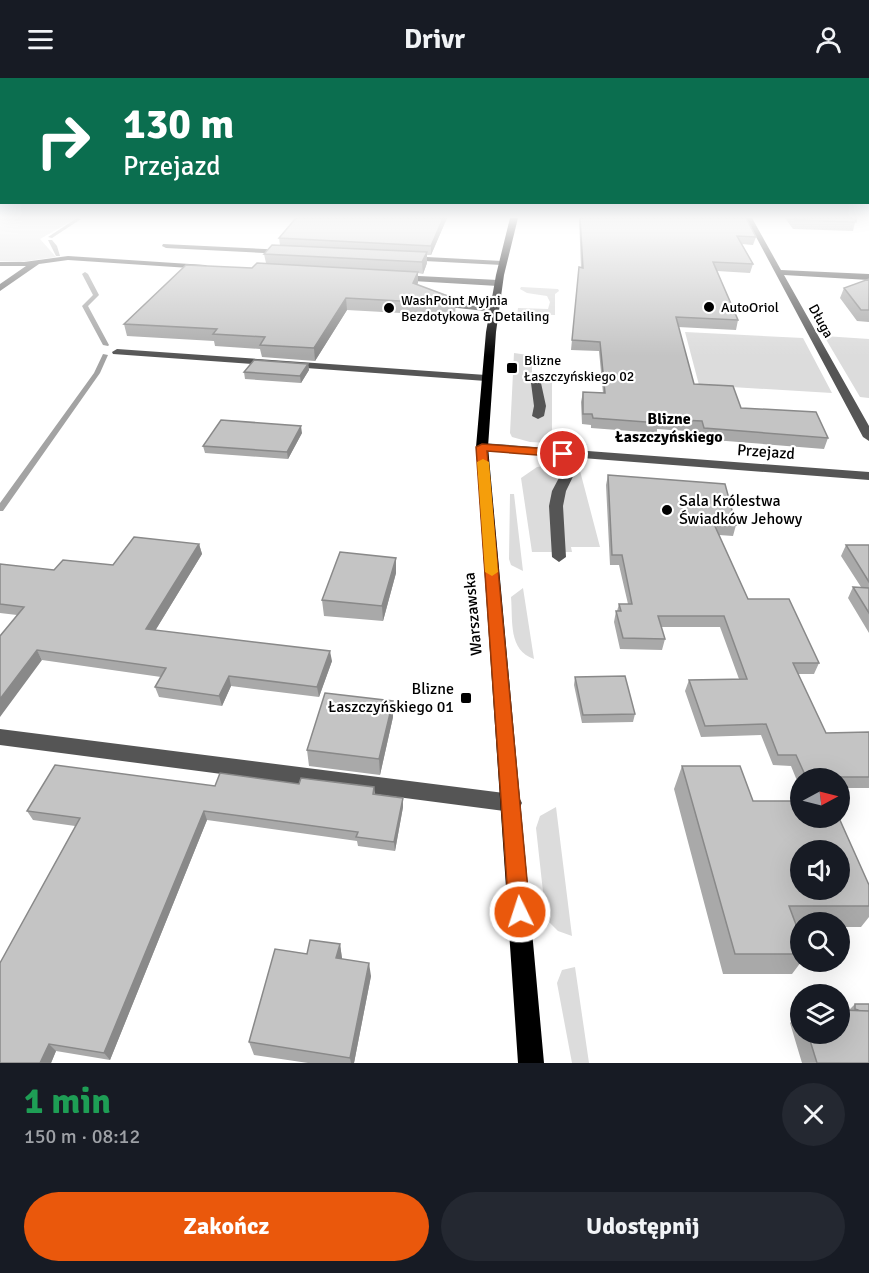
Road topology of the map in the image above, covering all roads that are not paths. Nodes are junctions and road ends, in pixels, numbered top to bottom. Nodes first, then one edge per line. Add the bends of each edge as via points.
1 (502, 263) edge
2 (36, 264) edge
3 (153, 264) edge
4 (774, 264) edge
5 (211, 268) edge
6 (778, 272) junction
7 (386, 277) edge
8 (869, 277) edge
9 (498, 283) junction
10 (0, 288) edge
11 (451, 305) edge
12 (494, 309) junction
13 (117, 352) dead end
14 (541, 377) dead end
15 (486, 378) junction
16 (538, 416) dead end
17 (869, 437) edge
18 (482, 447) junction
19 (577, 454) junction
20 (869, 476) edge
21 (559, 557) dead end
22 (0, 737) edge
23 (512, 803) junction
24 (527, 1008) junction
25 (531, 1063) edge
26 (541, 1063) edge

1 - 9 main road, Warszawska
2 - 10 street
3 - 5 street
4 - 6 street, Długa
6 - 8 street
6 - 17 street, Długa
7 - 9 street
9 - 12 main road, Warszawska
11 - 12 street
12 - 15 main road, Warszawska
13 - 15 street
14 - 16 street via 536,383
15 - 18 main road, Warszawska
18 - 19 street, Przejazd
18 - 23 main road, Warszawska
19 - 20 street, Przejazd
19 - 21 street via 556,506
22 - 23 street
23 - 24 main road, Warszawska
24 - 25 main road, Warszawska
24 - 26 main road, Warszawska

